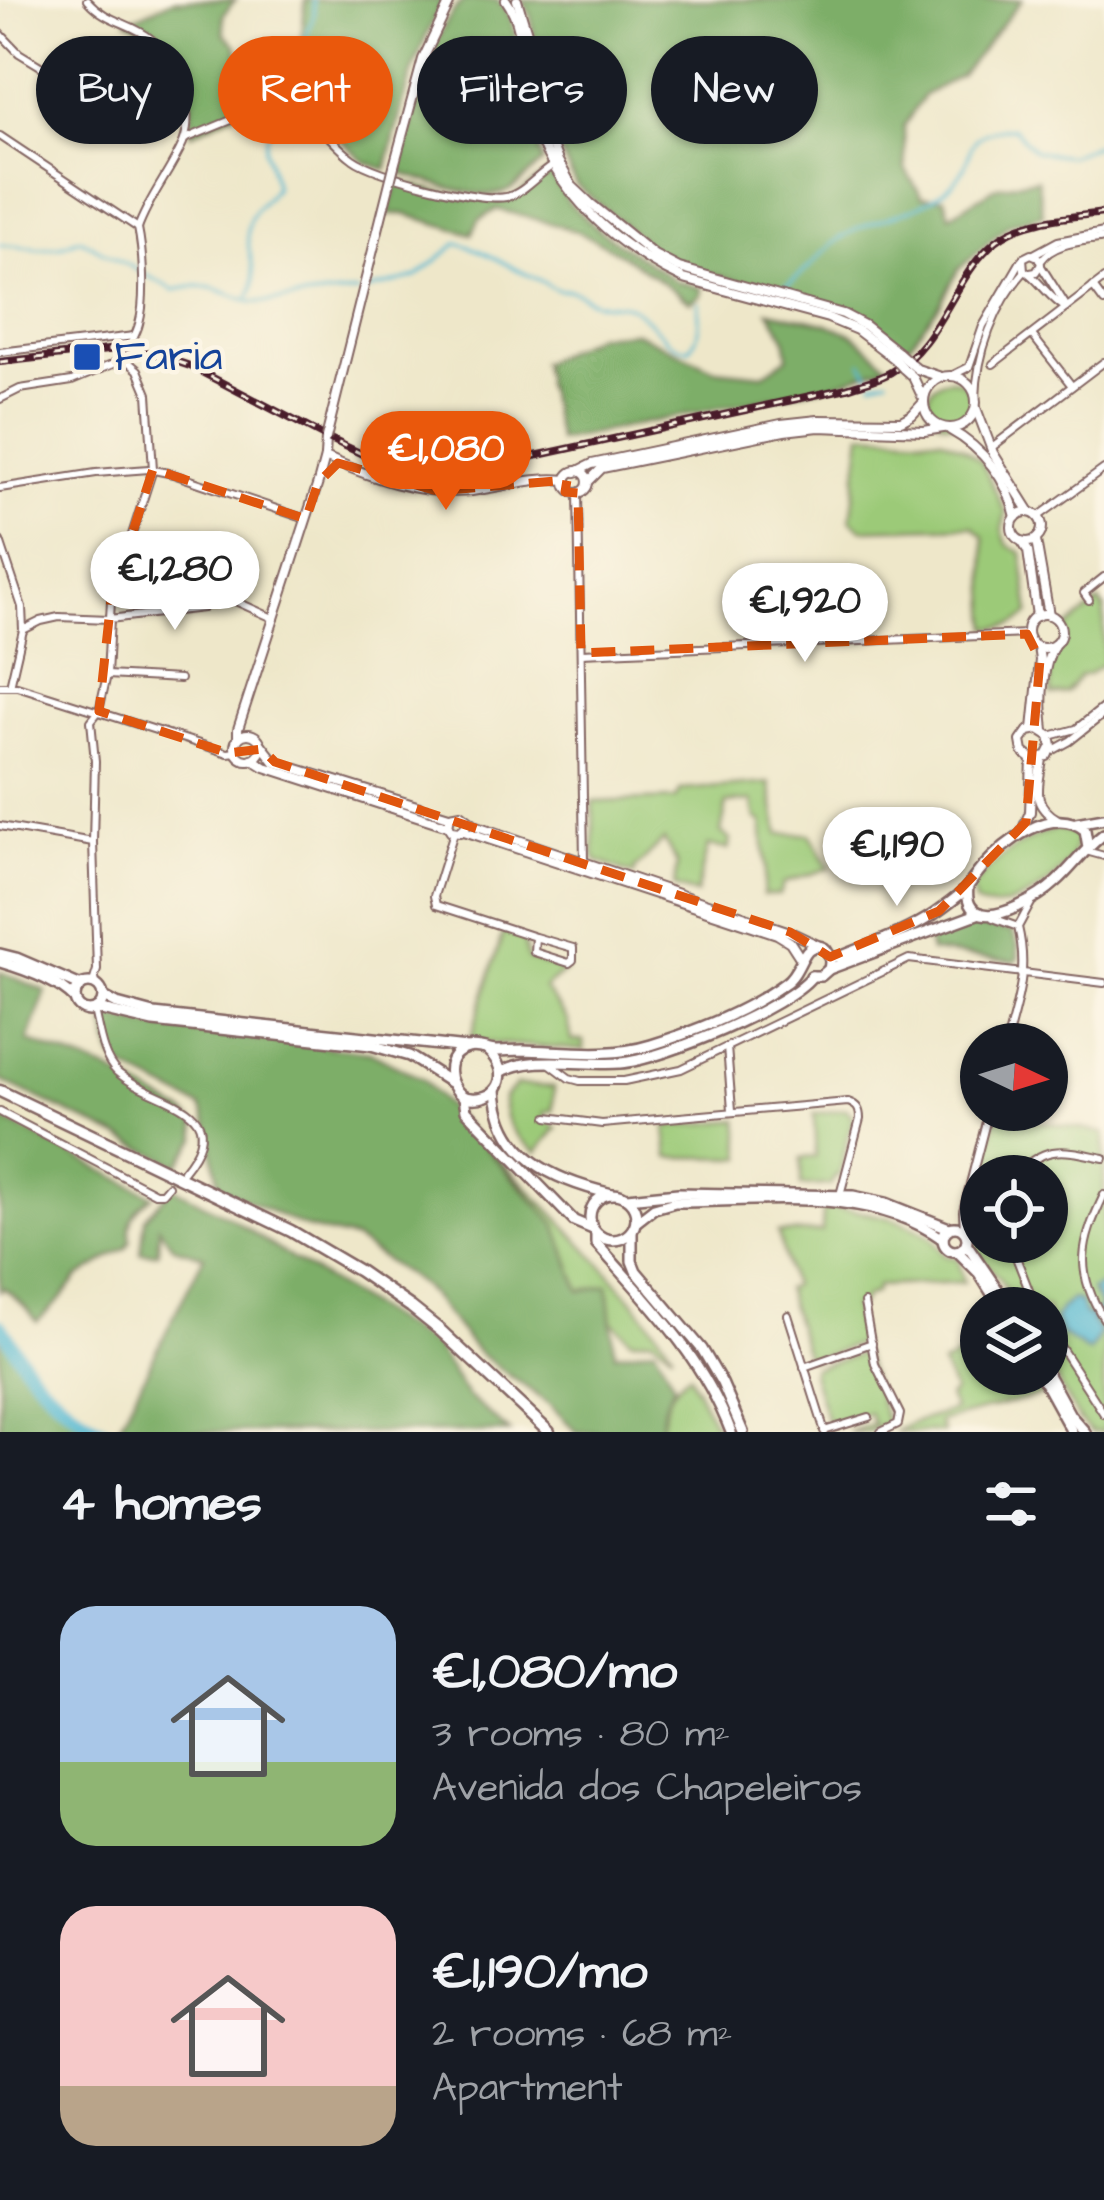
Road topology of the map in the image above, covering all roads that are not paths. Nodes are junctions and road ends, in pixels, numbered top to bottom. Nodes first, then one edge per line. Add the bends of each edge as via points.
1 (87, 0) edge
2 (451, 0) edge
3 (506, 0) edge
4 (517, 0) edge
5 (0, 33) edge
6 (145, 36) edge
7 (36, 63) edge
8 (194, 135) edge
9 (0, 136) edge
10 (182, 144) edge
11 (552, 166) junction
12 (138, 228) junction
13 (1104, 235) edge
14 (1038, 260) junction
15 (1022, 261) junction
16 (1028, 272) junction
17 (1104, 279) edge
18 (1093, 287) junction
19 (1104, 302) edge
20 (1066, 308) junction
21 (1032, 335) junction
22 (134, 336) junction
23 (0, 352) edge
24 (897, 356) junction
25 (125, 359) junction
26 (1104, 362) edge
27 (993, 364) dead end
28 (906, 365) junction
29 (947, 376) junction
30 (1072, 386) junction
31 (0, 399) edge
32 (924, 401) junction
33 (976, 403) junction
34 (946, 429) junction
35 (991, 448) junction
36 (325, 457) junction
37 (338, 463) junction
38 (153, 469) junction
39 (1104, 469) edge
40 (576, 472) junction
41 (566, 480) junction
42 (588, 482) junction
43 (318, 483) junction
44 (0, 488) edge
45 (578, 493) junction
46 (1035, 514) junction
47 (1016, 517) junction
48 (307, 519) junction
49 (1036, 541) junction
50 (0, 542) edge
51 (1022, 542) junction
52 (127, 552) junction
53 (1104, 578) edge
54 (218, 594) junction
55 (1089, 600) dead end
56 (1049, 615) junction
57 (1037, 616) junction
58 (109, 619) junction
59 (275, 619) junction
60 (23, 630) junction
61 (1027, 634) junction
62 (1054, 645) junction
63 (1038, 647) junction
64 (581, 653) junction
65 (107, 675) junction
66 (180, 679) dead end
67 (5, 686) edge
68 (99, 711) junction
69 (1104, 711) edge
70 (245, 713) junction
71 (1042, 732) junction
72 (254, 735) junction
73 (238, 739) junction
74 (261, 744) junction
75 (236, 752) junction
76 (1042, 756) junction
77 (252, 759) junction
78 (1104, 818) edge
79 (1058, 820) junction
80 (1076, 823) junction
81 (456, 825) junction
82 (0, 826) edge
83 (1104, 834) edge
84 (1020, 836) junction
85 (93, 842) junction
86 (1087, 849) junction
87 (1104, 856) edge
88 (585, 866) junction
89 (968, 886) junction
90 (1033, 899) junction
91 (982, 914) junction
92 (1018, 927) junction
93 (535, 937) junction
94 (0, 958) edge
95 (828, 958) junction
96 (801, 961) junction
97 (1024, 971) junction
98 (812, 976) junction
99 (1104, 983) edge
100 (87, 985) junction
101 (104, 997) junction
102 (75, 999) junction
103 (96, 1010) junction
104 (1011, 1023) edge
105 (728, 1047) junction
106 (467, 1048) junction
107 (488, 1050) junction
108 (549, 1064) junction
109 (596, 1064) junction
110 (501, 1072) junction
111 (450, 1082) junction
112 (596, 1082) junction
113 (496, 1090) junction
114 (0, 1095) edge
115 (464, 1097) junction
116 (732, 1111) junction
117 (0, 1112) edge
118 (548, 1117) dead end
119 (1041, 1155) edge
120 (1104, 1158) edge
121 (183, 1171) dead end
122 (168, 1186) dead end
123 (612, 1193) junction
124 (841, 1195) junction
125 (1104, 1195) edge
126 (628, 1198) junction
127 (960, 1222) edge
128 (634, 1227) junction
129 (594, 1231) junction
130 (955, 1236) junction
131 (990, 1287) edge
132 (864, 1303) dead end
133 (788, 1315) dead end
134 (1104, 1319) edge
135 (872, 1343) junction
136 (1068, 1358) edge
137 (804, 1367) junction
138 (1054, 1395) edge
139 (1058, 1395) edge
140 (1104, 1414) edge
141 (869, 1417) dead end
142 (824, 1431) edge
143 (544, 1432) edge
144 (731, 1432) edge
145 (743, 1432) edge
146 (881, 1432) edge
147 (1072, 1432) edge
148 (1085, 1432) edge

1 - 6 street
2 - 36 street, bridge via 423,59
3 - 11 street
4 - 24 street via 549,138 572,186 590,203 679,268 843,314
5 - 7 street
8 - 11 street via 270,104 288,105 371,170 464,194 507,197
9 - 12 street
10 - 12 street
11 - 24 street via 575,200 666,270 828,318
12 - 22 street via 141,313
13 - 14 street
14 - 15 street via 1028,254
14 - 16 street via 1036,272
14 - 20 street
15 - 16 street
15 - 29 street via 982,326 969,368
16 - 20 street
16 - 33 street via 989,329
17 - 18 street
18 - 19 street
18 - 20 street
20 - 21 street
21 - 27 street
21 - 30 street
22 - 23 street
22 - 25 street
24 - 28 street, bridge
25 - 31 street
25 - 38 street via 148,394
26 - 30 street
28 - 29 street
28 - 32 street
29 - 32 street via 932,383
29 - 33 street via 965,380
30 - 35 street
32 - 34 street via 929,419
32 - 40 street via 901,421 781,424
33 - 34 street via 963,426
33 - 35 street
34 - 42 street via 784,431 602,468
34 - 47 street via 986,457
35 - 46 street
36 - 37 street
36 - 43 street
37 - 41 street via 436,491
37 - 43 street
38 - 44 street
38 - 48 street
38 - 52 street
39 - 46 street
40 - 41 street
40 - 42 street
41 - 45 street
42 - 45 street
43 - 48 street
45 - 64 street
46 - 47 street
46 - 49 street via 1043,529
47 - 51 street via 1012,529
48 - 59 street
49 - 51 street
49 - 56 street
50 - 60 street
51 - 57 street
52 - 54 street
52 - 58 street
53 - 55 street via 1084,593
54 - 58 street via 203,608
54 - 59 street
56 - 57 street
56 - 62 street via 1061,628
57 - 61 street
58 - 60 street via 59,617
58 - 65 street
59 - 70 street
60 - 67 street
61 - 63 street
61 - 64 street
62 - 63 street
62 - 71 street
63 - 71 street
64 - 88 street
65 - 66 street
65 - 68 street
67 - 68 street
68 - 75 street
68 - 85 street via 92,721
69 - 71 street via 1076,729
69 - 76 street
70 - 72 street
70 - 73 street
71 - 76 street
71 - 76 street via 1023,736 1021,747
72 - 73 street
72 - 74 street
73 - 75 street
74 - 77 street
74 - 81 street via 275,762
75 - 77 street
76 - 79 street via 1038,797
76 - 84 street
77 - 81 street
78 - 80 main road
79 - 80 main road
79 - 84 main road
80 - 86 main road
81 - 88 street
81 - 93 street via 436,905
82 - 85 street
83 - 86 main road
84 - 89 main road
85 - 100 street via 97,970
86 - 87 street
86 - 90 main road
88 - 95 street via 790,932
88 - 96 street via 777,934
89 - 91 main road via 970,906
89 - 95 main road via 912,927
90 - 91 main road
90 - 92 street
91 - 92 street
91 - 95 main road
92 - 97 street
93 - 93 street via 535,952 573,960 573,948
94 - 100 main road
94 - 102 main road
95 - 96 main road via 808,949
95 - 98 main road via 821,976
96 - 98 main road
96 - 107 main road via 771,993 646,1047
97 - 99 street
97 - 104 street
97 - 105 street via 909,959
98 - 109 main road via 792,994 693,1042 651,1058
100 - 101 main road
100 - 102 main road
101 - 103 main road
101 - 106 main road via 154,1014
102 - 103 main road via 82,1010
103 - 111 main road via 371,1045 409,1056
103 - 121 street via 119,1074 197,1118 201,1143
105 - 112 street via 681,1069
105 - 116 street
106 - 107 main road
106 - 111 main road via 449,1065
107 - 110 main road
108 - 109 main road
108 - 110 main road
108 - 112 street via 568,1078
109 - 112 street
110 - 113 main road
111 - 115 main road
113 - 115 main road
113 - 123 main road via 498,1116 521,1150 567,1181
114 - 143 highway via 359,1271 441,1331
115 - 129 main road via 466,1110 574,1221
116 - 118 street via 602,1124
116 - 124 street via 855,1104 860,1119
117 - 122 street via 155,1193
119 - 120 street
123 - 126 main road
123 - 129 main road via 593,1205
124 - 126 main road
124 - 130 main road via 886,1203
125 - 134 street via 1083,1270
126 - 128 main road
127 - 130 street
128 - 129 main road via 614,1240
128 - 130 main road via 675,1202 840,1202
128 - 145 main road via 636,1271 702,1348
129 - 144 main road via 693,1356
130 - 131 main road
132 - 135 street
133 - 137 street
135 - 137 street
135 - 146 street via 900,1414
136 - 140 street
137 - 142 street
138 - 147 main road
139 - 148 main road
141 - 142 street

